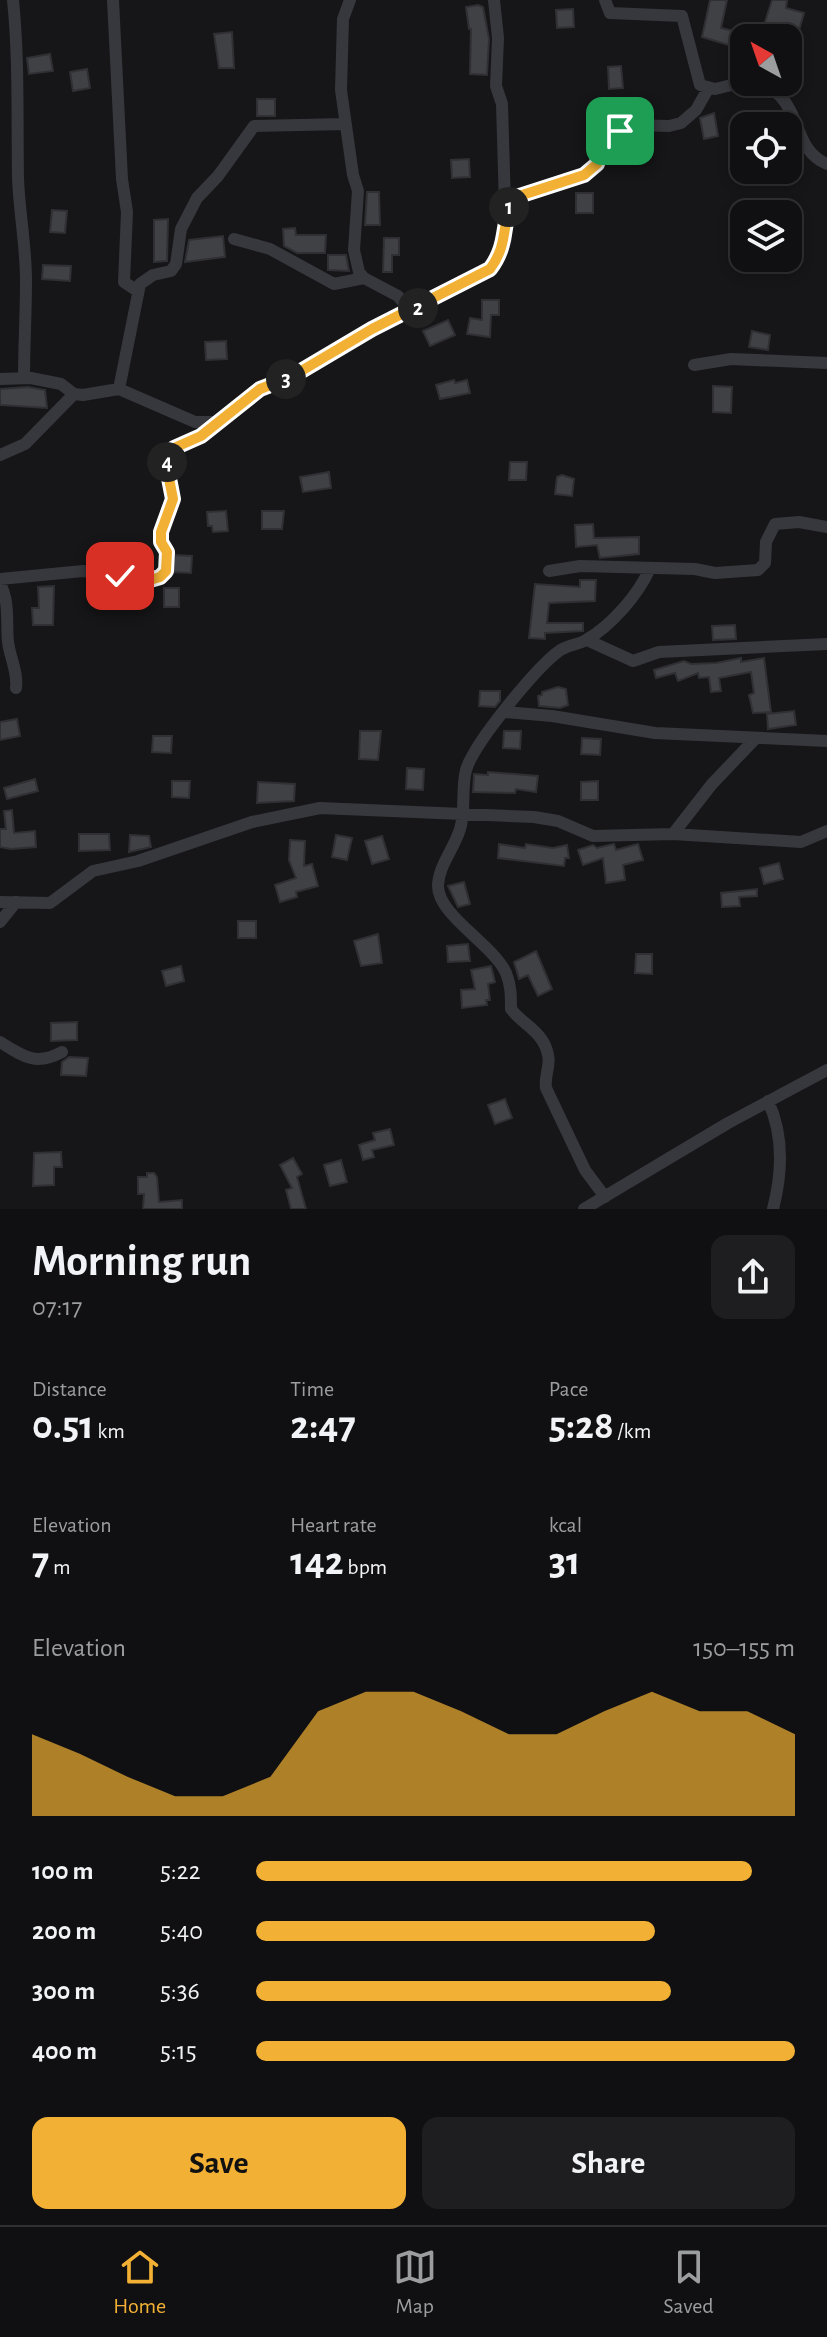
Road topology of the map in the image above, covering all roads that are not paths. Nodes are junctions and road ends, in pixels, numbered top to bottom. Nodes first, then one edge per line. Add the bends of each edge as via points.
1 (13, 0) edge
2 (113, 0) edge
3 (350, 0) edge
4 (494, 0) edge
5 (605, 0) edge
6 (0, 3) edge
7 (730, 85) edge
8 (708, 89) junction
9 (782, 96) edge
10 (345, 124) junction
11 (827, 164) edge
12 (506, 216) junction
13 (234, 239) dead end
14 (364, 278) junction
15 (136, 290) junction
16 (411, 312) junction
17 (827, 363) edge
18 (694, 365) dead end
19 (24, 378) junction
20 (0, 379) edge
21 (119, 389) junction
22 (74, 394) junction
23 (218, 422) junction
24 (0, 455) edge
25 (827, 527) edge
26 (650, 568) junction
27 (549, 571) dead end
28 (0, 582) edge
29 (587, 640) junction
30 (827, 644) edge
31 (16, 688) dead end
32 (505, 712) junction
33 (755, 739) junction
34 (827, 741) edge
35 (464, 816) junction
36 (827, 831) edge
37 (673, 834) junction
38 (0, 902) edge
39 (16, 902) junction
40 (0, 922) edge
41 (0, 1042) edge
42 (62, 1052) dead end
43 (827, 1070) edge
44 (768, 1101) junction
45 (605, 1197) junction
46 (584, 1209) edge
47 (773, 1209) edge

1 - 6 street
1 - 19 street via 26,279
2 - 15 street via 127,212 124,282
3 - 10 street via 343,19
4 - 12 street
5 - 8 street via 610,13 682,16 696,78
7 - 8 street
8 - 12 street via 681,123 632,125 606,134 598,146 597,164 584,175 513,198
9 - 11 street via 810,154
10 - 14 street via 358,191 354,250
10 - 15 street via 254,126 197,198 181,229 171,271 146,278
12 - 16 street via 506,239 490,269
13 - 14 street via 270,249 334,284
14 - 16 street via 398,296
15 - 21 street
16 - 23 street via 260,389
17 - 18 street via 731,359
19 - 20 street
19 - 22 street via 61,384
21 - 22 street
21 - 23 street via 195,422
22 - 24 street via 25,444
23 - 28 street via 174,448 167,459 173,499 161,532 167,562 160,577 83,571
25 - 26 street via 775,524 766,542 765,563 758,570
26 - 27 street via 580,566
26 - 29 street via 617,615
28 - 31 street
29 - 30 street via 633,661 659,652
29 - 32 street via 561,649 541,666
32 - 33 street via 655,733
32 - 35 street via 480,740 467,768
33 - 34 street
33 - 37 street
35 - 37 street via 546,818 593,836
35 - 39 street via 320,808 252,822 93,871 50,903
35 - 45 street via 438,889 449,915 463,922 505,969 511,1009 530,1023 546,1049 546,1088 575,1150
36 - 37 street via 801,842
38 - 39 street
39 - 40 street
41 - 42 street via 36,1060
43 - 44 street
44 - 45 street
44 - 47 street via 780,1148
45 - 46 street

